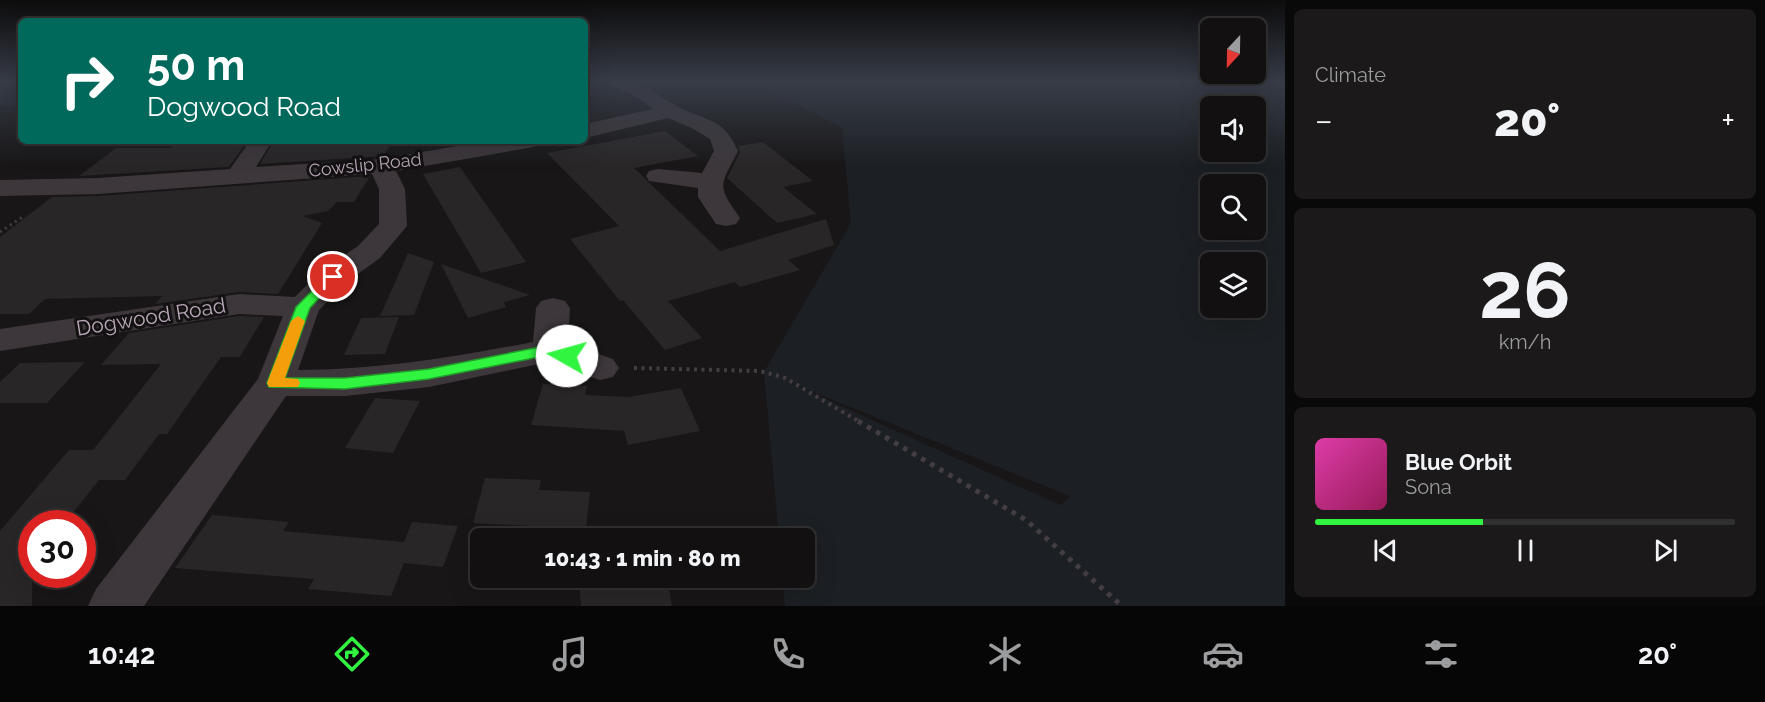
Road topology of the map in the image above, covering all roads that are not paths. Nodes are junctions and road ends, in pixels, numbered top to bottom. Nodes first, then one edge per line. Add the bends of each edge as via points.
1 (670, 111) joint
2 (588, 130) edge
3 (259, 144) edge
4 (510, 144) edge
5 (381, 166) junction
6 (658, 176) dead end
7 (237, 177) junction
8 (710, 182) junction
9 (0, 188) edge
10 (726, 218) dead end
11 (303, 307) junction
12 (553, 308) dead end
13 (0, 340) edge
14 (550, 350) junction
15 (600, 368) road end
16 (275, 383) junction
17 (114, 606) edge

1 - 2 street
1 - 8 street via 720,136 726,152
3 - 7 street
4 - 5 street, Cowslip Road
5 - 7 street, Cowslip Road
5 - 11 street via 392,189 393,226 369,252 333,277
6 - 8 street
7 - 9 street, Cowslip Road
8 - 10 street via 711,197
11 - 13 street, Dogwood Road via 239,304
11 - 16 street
12 - 14 street
14 - 15 street
14 - 16 street via 429,374 345,383
16 - 17 street

